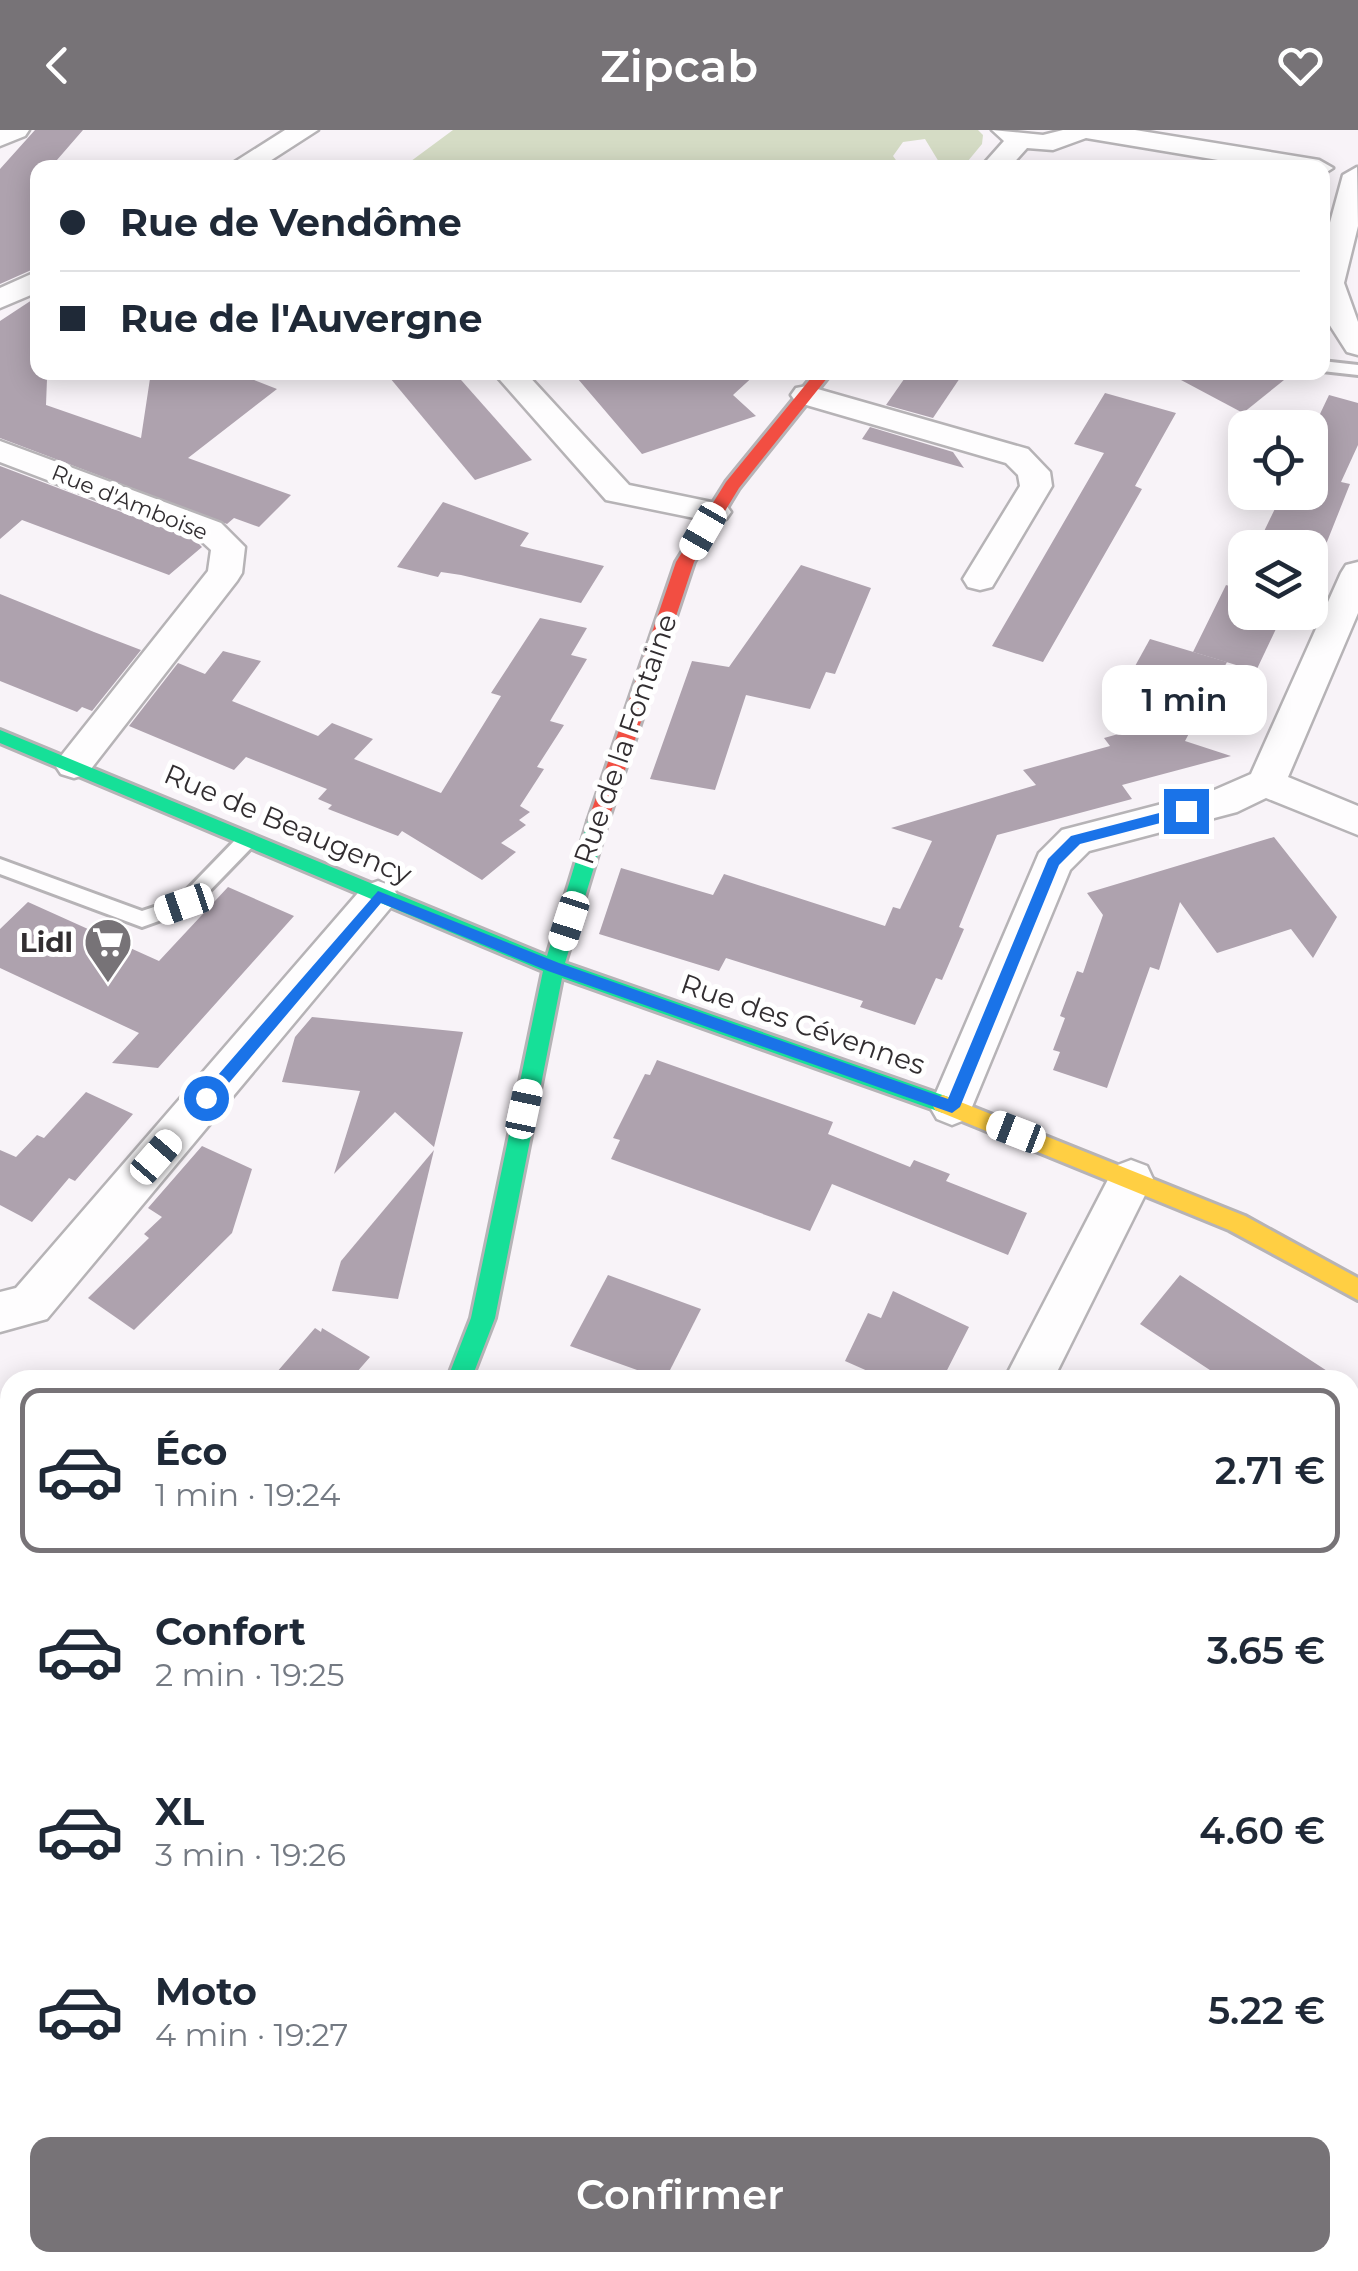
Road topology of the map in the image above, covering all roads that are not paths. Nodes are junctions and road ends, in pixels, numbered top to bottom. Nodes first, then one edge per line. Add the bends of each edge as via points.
1 (16, 130) edge
2 (305, 130) edge
3 (1082, 130) edge
4 (1013, 134) edge
5 (0, 138) edge
6 (1244, 142) edge
7 (252, 160) edge
8 (998, 160) edge
9 (1297, 160) edge
10 (1330, 170) edge
11 (1357, 175) edge
12 (1330, 258) edge
13 (30, 284) edge
14 (1330, 290) edge
15 (0, 299) edge
16 (1358, 346) edge
17 (1330, 367) edge
18 (1358, 370) edge
19 (515, 380) edge
20 (816, 384) edge
21 (0, 452) edge
22 (714, 512) junction
23 (1358, 573) edge
24 (980, 580) dead end
25 (0, 736) edge
26 (74, 766) junction
27 (1266, 783) junction
28 (1358, 821) edge
29 (248, 840) junction
30 (0, 866) edge
31 (378, 896) junction
32 (554, 967) junction
33 (952, 1107) junction
34 (1131, 1180) junction
35 (1358, 1290) edge
36 (0, 1312) edge
37 (463, 1370) edge
38 (1033, 1370) edge

1 - 5 street
2 - 7 street
3 - 4 street via 1060,141
3 - 6 street
4 - 8 street
6 - 9 street
10 - 11 street
11 - 12 street
13 - 15 street
14 - 16 street
17 - 18 lane
19 - 22 street via 618,493
20 - 22 street, Rue de la Fontaine
20 - 24 street via 1017,456 1034,472 1036,486
21 - 26 street, Rue d'Amboise via 209,530 228,547 225,573
22 - 32 street, Rue de la Fontaine via 685,562
23 - 27 street
25 - 26 street, Rue de Beaugency
26 - 29 street, Rue de Beaugency
27 - 28 street
27 - 33 street via 1223,802 1076,840 1053,863
29 - 30 lane via 184,904 142,919
29 - 31 street, Rue de Beaugency
31 - 32 street, Rue de Beaugency
31 - 36 street via 30,1305
32 - 33 street, Rue des Cévennes
32 - 37 street, Rue de la Fontaine via 483,1318
33 - 34 street, Rue des Cévennes
34 - 35 street, Rue des Cévennes via 1237,1223
34 - 38 street

